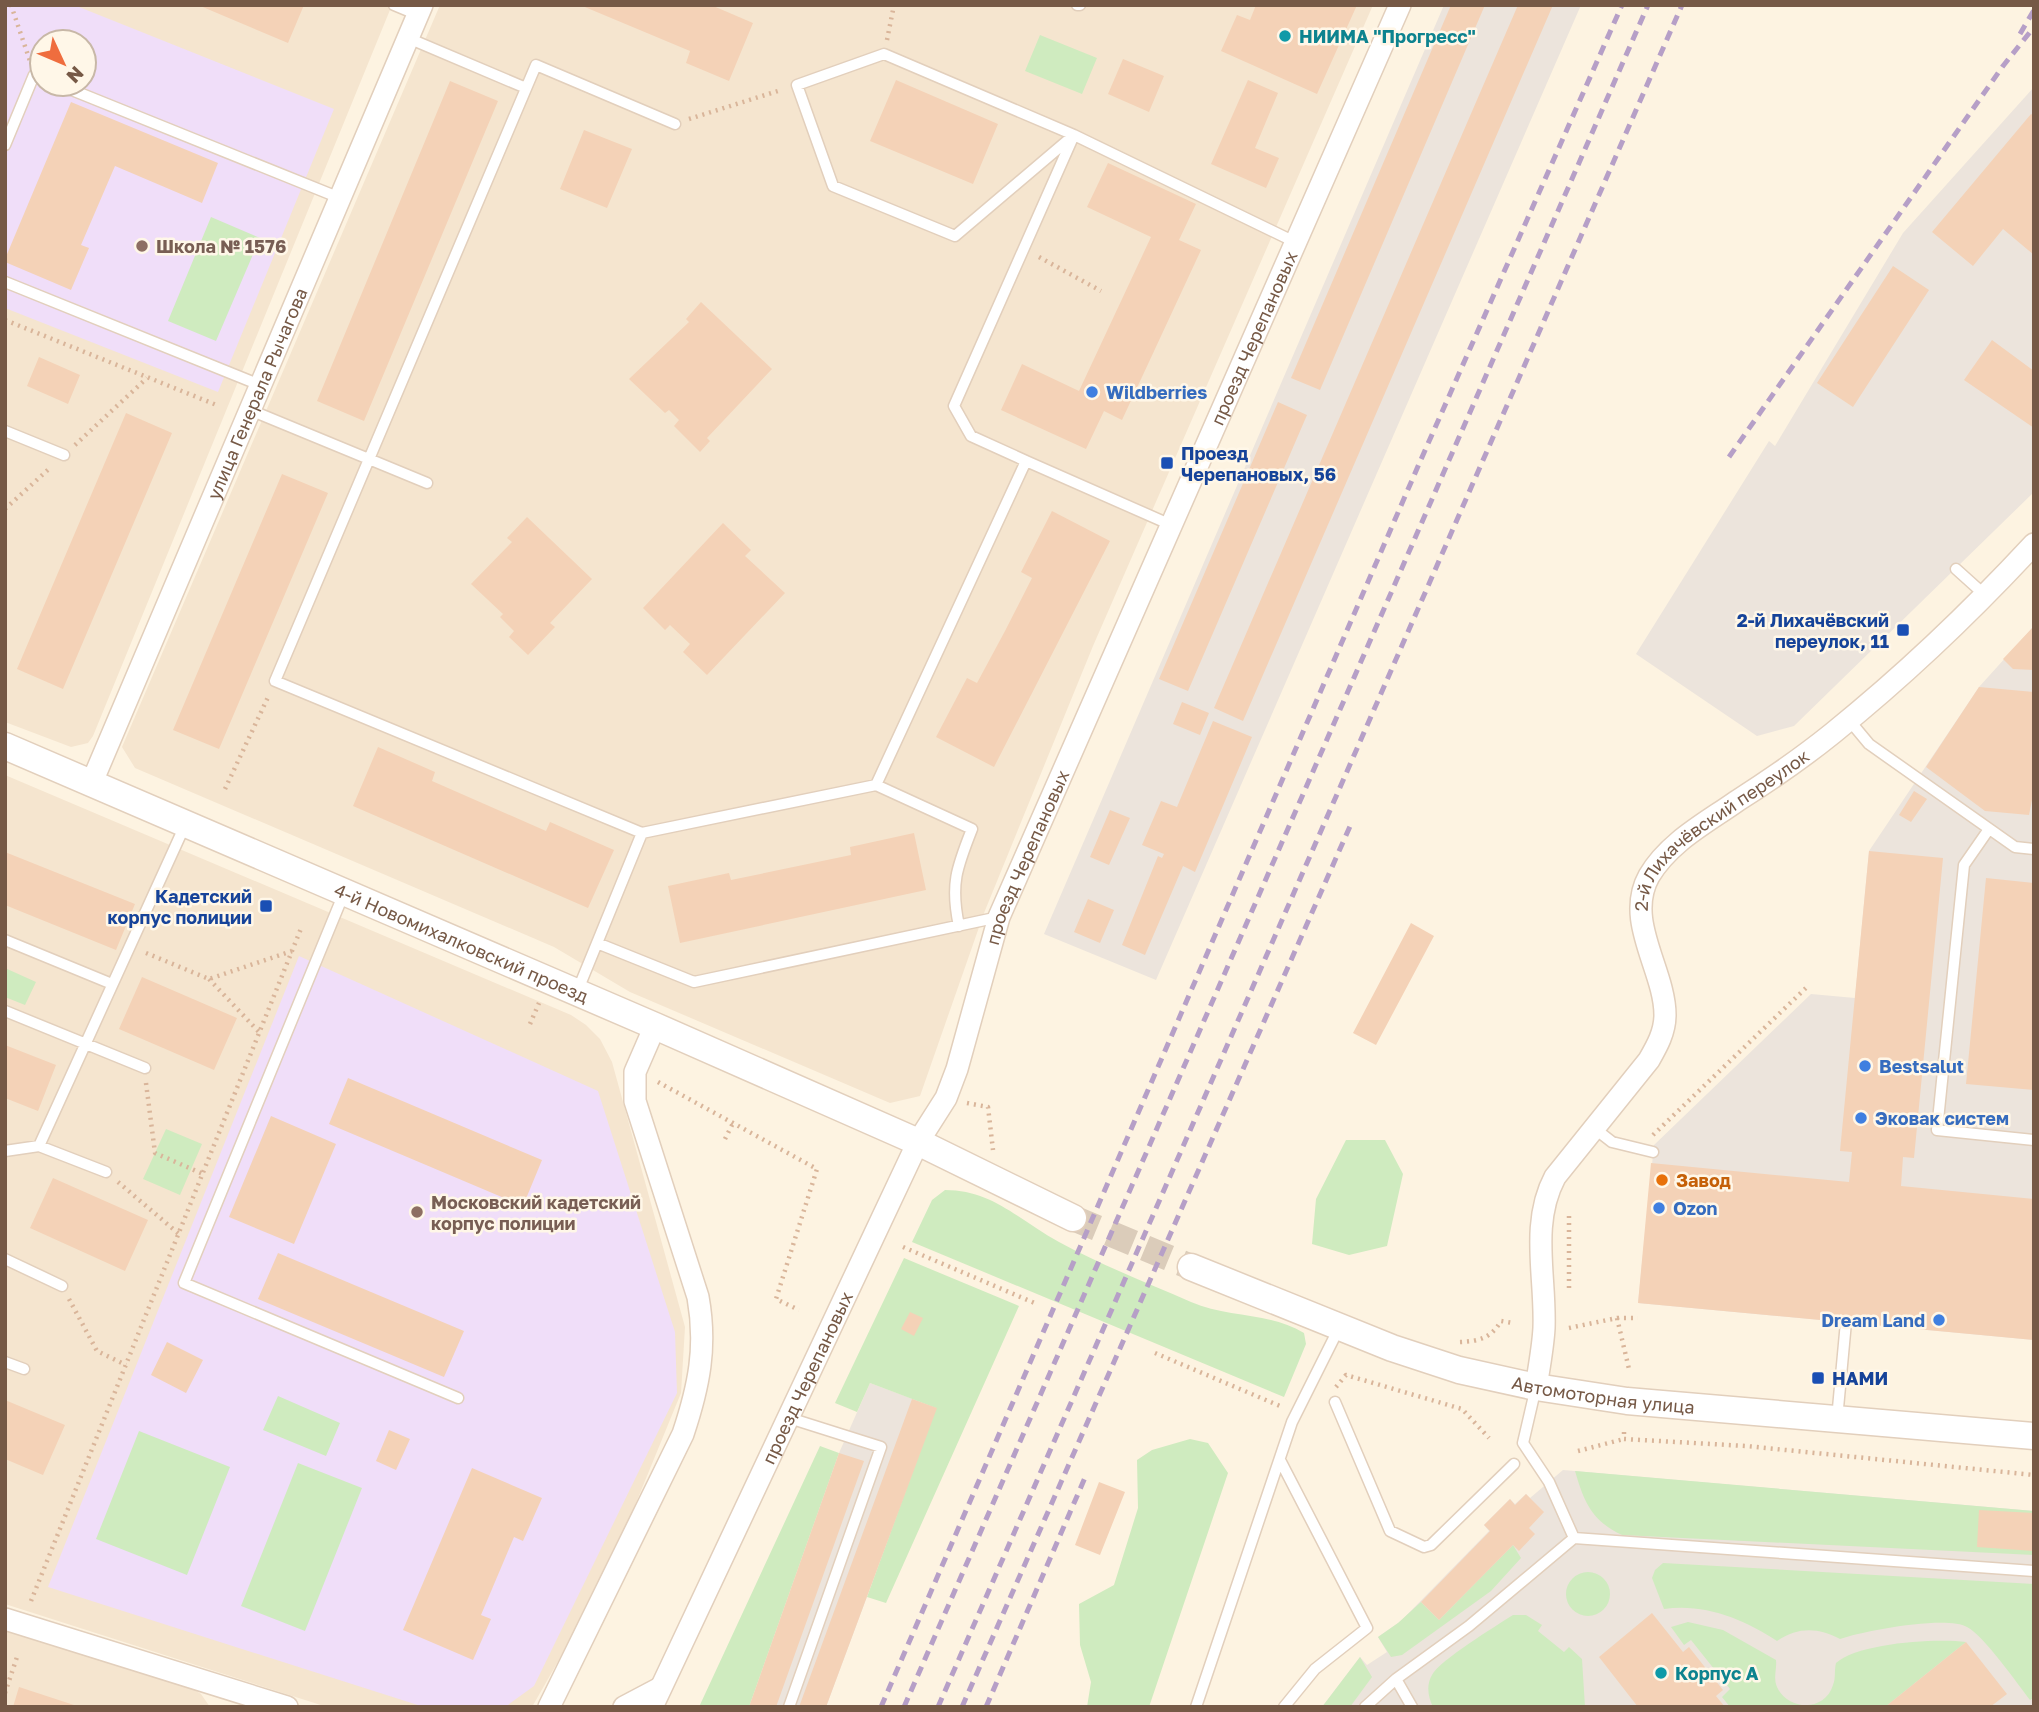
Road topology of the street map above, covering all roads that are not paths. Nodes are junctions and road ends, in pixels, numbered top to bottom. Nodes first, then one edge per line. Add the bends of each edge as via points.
1 (394, 5) edge
2 (1400, 5) edge
3 (420, 10) edge
4 (408, 38) junction
5 (526, 88) junction
6 (28, 97) edge
7 (92, 98) edge
8 (675, 124) road end
9 (1074, 135) junction
10 (5, 145) edge
11 (340, 198) junction
12 (1295, 242) junction
13 (5, 282) edge
14 (260, 385) junction
15 (250, 410) junction
16 (5, 431) edge
17 (64, 455) dead end
18 (370, 460) junction
19 (1026, 461) junction
20 (428, 483) dead end
21 (1170, 524) junction
22 (2034, 544) edge
23 (1956, 569) dead end
24 (1986, 596) junction
25 (1849, 720) junction
26 (5, 746) edge
27 (92, 782) junction
28 (876, 785) junction
29 (187, 822) junction
30 (1989, 829) junction
31 (642, 833) junction
32 (2034, 849) edge
33 (345, 890) junction
34 (999, 917) junction
35 (959, 926) junction
36 (5, 940) edge
37 (597, 943) junction
38 (112, 984) junction
39 (577, 992) junction
40 (5, 1011) edge
41 (655, 1026) junction
42 (84, 1044) junction
43 (145, 1068) road end
44 (1594, 1128) junction
45 (2034, 1140) edge
46 (918, 1142) junction
47 (39, 1146) junction
48 (5, 1151) edge
49 (1653, 1152) dead end
50 (106, 1172) road end
51 (1073, 1218) tunnel mouth
52 (5, 1259) edge
53 (1191, 1267) tunnel mouth
54 (62, 1286) road end
55 (1846, 1322) dead end
56 (1339, 1328) junction
57 (5, 1362) edge
58 (24, 1369) dead end
59 (1536, 1387) junction
60 (1335, 1396) road end
61 (458, 1398) dead end
62 (786, 1417) junction
63 (1837, 1419) junction
64 (2034, 1436) edge
65 (1280, 1460) junction
66 (1514, 1464) dead end
67 (1574, 1538) junction
68 (2034, 1571) edge
69 (5, 1619) edge
70 (1396, 1679) junction
71 (656, 1697) edge
72 (243, 1701) edge
73 (287, 1707) edge
74 (549, 1707) edge
75 (624, 1707) edge
76 (789, 1707) edge
77 (1196, 1707) edge
78 (1284, 1707) edge
79 (1365, 1707) edge
80 (1412, 1707) edge

1 - 3 lane
2 - 12 street, проезд Черепановых
3 - 4 street, улица Генерала Рычагова
4 - 5 lane
4 - 11 street, улица Генерала Рычагова
5 - 8 lane via 536,65
5 - 18 lane
6 - 10 lane
7 - 11 lane
9 - 9 lane via 884,54 797,85 833,186 955,236
9 - 12 lane
9 - 19 lane via 954,406 971,436
11 - 14 street, улица Генерала Рычагова
12 - 21 street, проезд Черепановых
13 - 14 lane
14 - 15 street, улица Генерала Рычагова
15 - 18 lane
15 - 27 street, улица Генерала Рычагова
16 - 17 lane
18 - 20 lane
18 - 31 lane via 275,681
19 - 21 lane
19 - 28 lane
21 - 34 street, проезд Черепановых
22 - 24 street, 2-й Лихачёвский переулок
23 - 24 lane
24 - 25 street, 2-й Лихачёвский переулок via 1902,677
25 - 30 lane via 1869,744
25 - 44 street, 2-й Лихачёвский переулок via 1685,837 1648,877 1641,895 1642,921 1665,1016 1661,1040
26 - 27 street, 4-й Новомихалковский проезд
27 - 29 street, 4-й Новомихалковский проезд
28 - 31 lane
28 - 35 lane via 972,829 956,869 953,895
29 - 33 street, 4-й Новомихалковский проезд
29 - 38 lane
30 - 32 lane via 2015,847
30 - 45 lane via 1964,865 1937,1130
31 - 37 lane
33 - 39 street, 4-й Новомихалковский проезд
33 - 61 lane via 184,1283
34 - 35 lane
34 - 46 street, проезд Черепановых via 946,1098
35 - 37 lane via 694,982
36 - 38 lane
37 - 39 lane
38 - 42 lane
39 - 41 street, 4-й Новомихалковский проезд
40 - 42 lane
41 - 46 street, 4-й Новомихалковский проезд
41 - 74 street via 635,1072 635,1101 698,1297 704,1329 703,1363 683,1434
42 - 43 lane
42 - 47 lane
44 - 49 lane via 1612,1142
44 - 59 street, 2-й Лихачёвский переулок via 1546,1194 1541,1215 1544,1327
46 - 51 street
46 - 62 street, проезд Черепановых
47 - 48 lane
47 - 50 lane
52 - 54 lane
53 - 56 street, Автомоторная улица
55 - 63 lane
56 - 59 street, Автомоторная улица via 1458,1370
56 - 65 lane via 1297,1413
57 - 58 lane
59 - 63 street, Автомоторная улица via 1626,1401
59 - 67 lane via 1523,1443 1549,1482
60 - 66 lane via 1390,1531 1424,1548
62 - 71 street, проезд Черепановых
62 - 76 lane via 881,1447
63 - 64 street, Автомоторная улица
65 - 77 lane
65 - 78 lane via 1367,1628 1314,1669
67 - 68 lane
67 - 70 lane via 1469,1626
69 - 72 street
70 - 79 lane
70 - 80 lane
71 - 75 street
72 - 73 street

